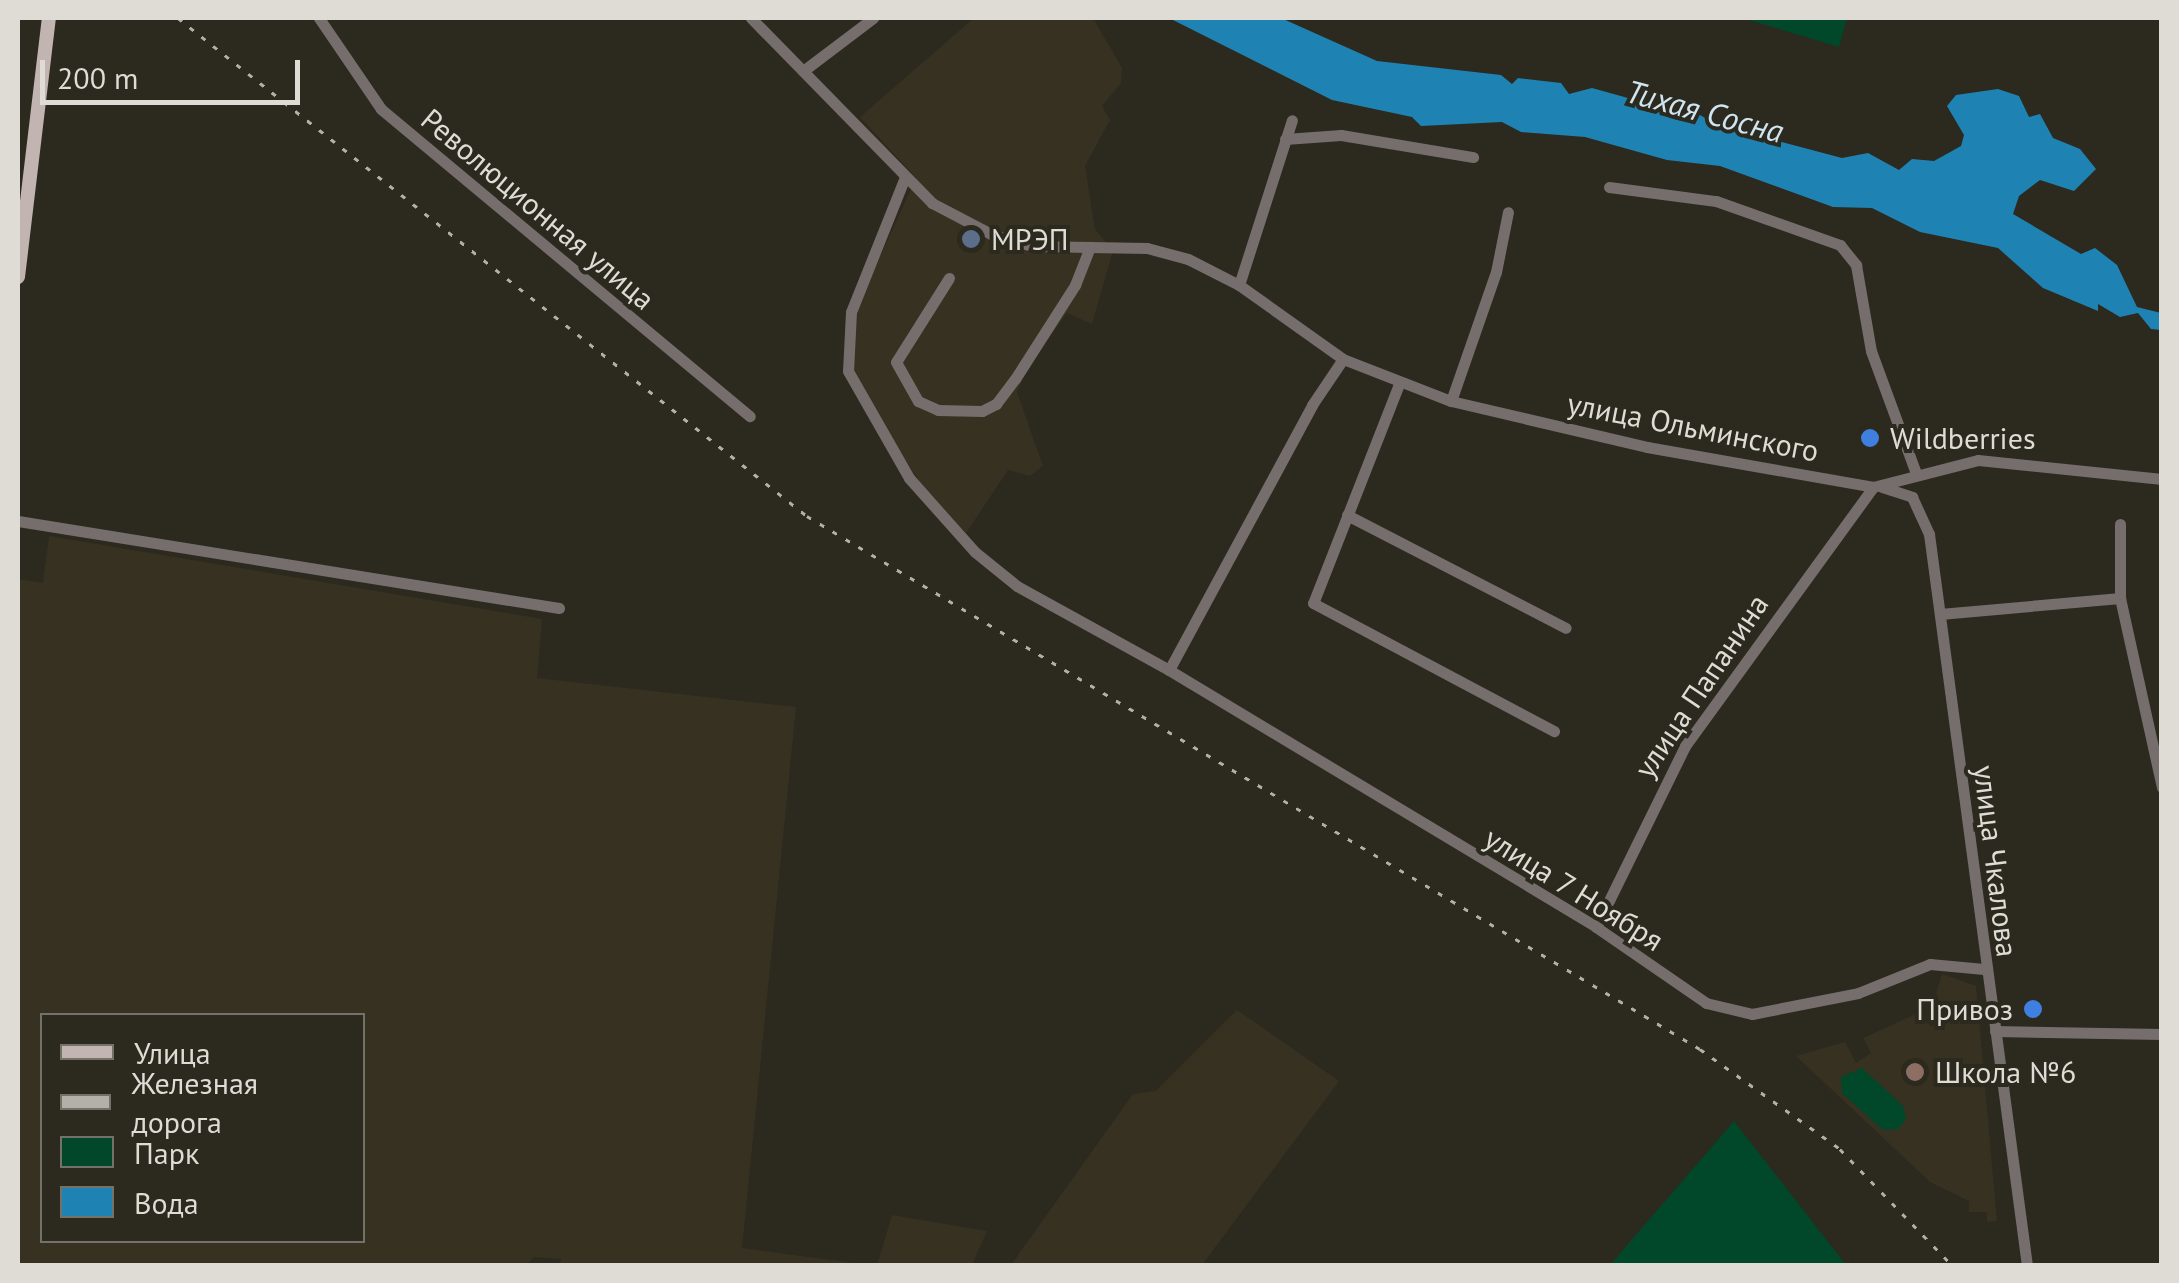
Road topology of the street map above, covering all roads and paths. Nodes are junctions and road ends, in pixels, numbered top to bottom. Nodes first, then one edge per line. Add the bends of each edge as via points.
1 (49, 18) edge
2 (319, 18) edge
3 (751, 18) edge
4 (873, 18) edge
5 (804, 70) junction
6 (1292, 120) dead end
7 (1285, 139) junction
8 (1473, 157) dead end
9 (905, 177) junction
10 (1609, 187) dead end
11 (1508, 212) dead end
12 (1090, 247) junction
13 (19, 252) edge
14 (18, 277) edge
15 (949, 278) dead end
16 (1238, 285) junction
17 (1344, 360) junction
18 (1399, 384) junction
19 (1450, 401) junction
20 (750, 416) dead end
21 (1916, 473) junction
22 (2162, 479) edge
23 (1877, 487) junction
24 (1346, 515) junction
25 (18, 521) edge
26 (2120, 524) dead end
27 (2120, 598) junction
28 (558, 608) dead end
29 (1940, 614) junction
30 (1566, 628) dead end
31 (1170, 670) junction
32 (1554, 731) dead end
33 (2162, 787) edge
34 (1596, 927) junction
35 (1984, 969) junction
36 (1995, 1031) junction
37 (2162, 1038) edge
38 (2027, 1266) edge

1 - 13 main road
2 - 20 street, Революционная улица via 381,109
3 - 5 street, улица Ольминского
4 - 5 street
5 - 9 street, улица Ольминского
6 - 7 street
7 - 8 street via 1341,135
7 - 16 street
9 - 12 street, улица Ольминского via 932,203 991,234
9 - 31 street, улица 7 Ноября via 847,332 848,372 868,413 910,478 996,570
10 - 21 street via 1716,200 1840,245 1856,265 1872,351
11 - 19 street via 1496,272
12 - 15 street via 1075,285 1025,364 996,404 982,411 938,410 918,400 896,362
12 - 16 street, улица Ольминского via 1147,248
13 - 14 main road
16 - 17 street, улица Ольминского
17 - 18 street, улица Ольминского
17 - 31 street via 1312,405
18 - 19 street, улица Ольминского
18 - 24 street
19 - 23 street, улица Ольминского via 1647,446
21 - 22 street via 1978,460
21 - 23 street
23 - 29 street, улица Чкалова via 1912,497 1922,509
23 - 34 street, улица Папанина via 1686,746
24 - 30 street
24 - 32 street via 1313,592 1318,608
25 - 28 street
26 - 27 street
27 - 29 street
27 - 33 street
29 - 35 street, улица Чкалова
31 - 34 street, улица 7 Ноября
34 - 35 street, улица 7 Ноября via 1706,1003 1742,1013 1858,993 1930,964
35 - 36 street, улица Чкалова
36 - 37 street
36 - 38 street, улица Чкалова

